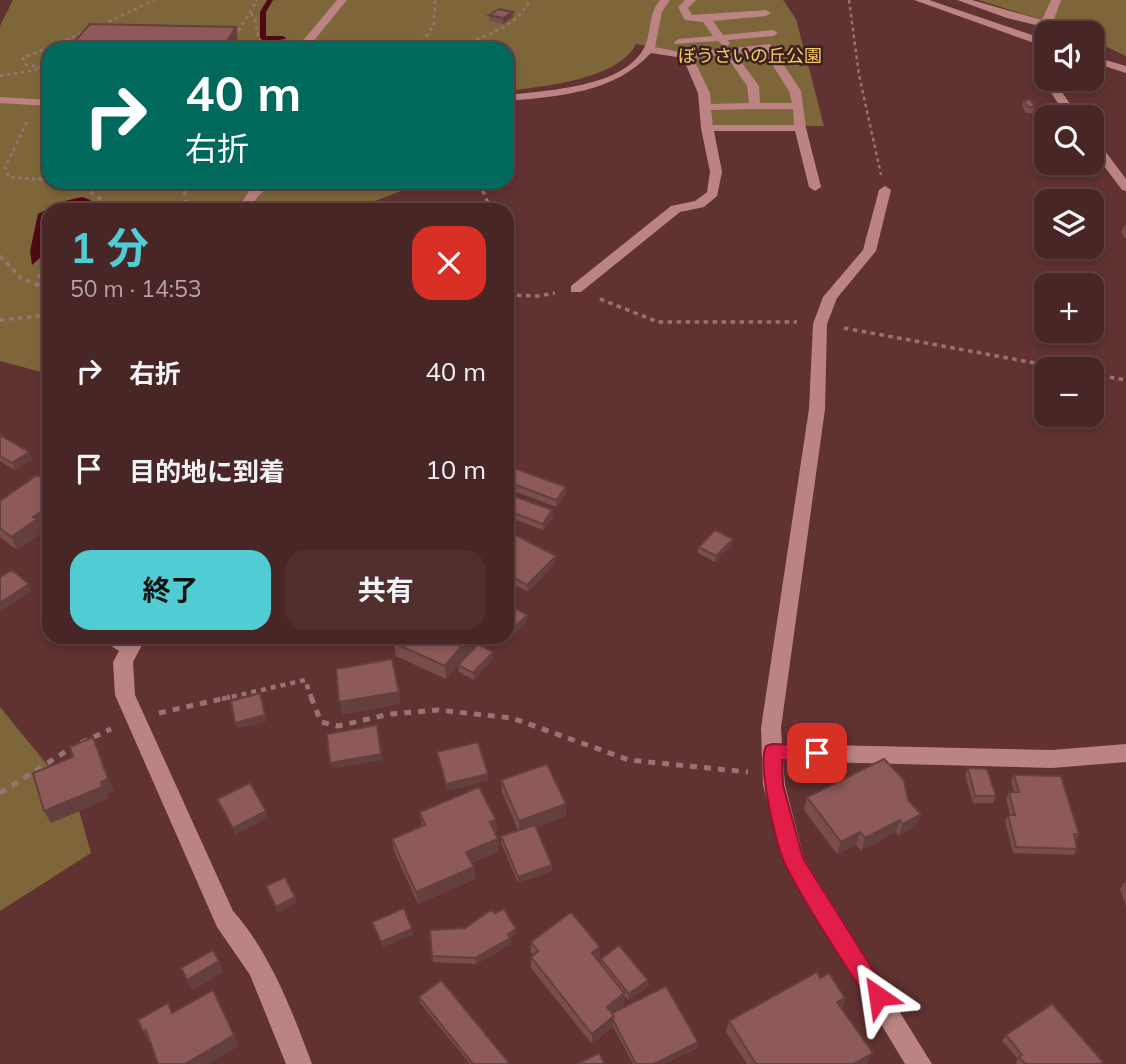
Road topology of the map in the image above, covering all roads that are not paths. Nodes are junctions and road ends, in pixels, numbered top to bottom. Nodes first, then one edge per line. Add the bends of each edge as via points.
1 (342, 0) edge
2 (665, 0) edge
3 (691, 0) edge
4 (919, 0) edge
5 (962, 0) edge
6 (1056, 0) edge
7 (766, 13) dead end
8 (705, 19) junction
9 (1034, 21) edge
10 (1046, 21) edge
11 (773, 33) dead end
12 (721, 38) junction
13 (1034, 39) edge
14 (307, 42) edge
15 (679, 42) dead end
16 (648, 49) junction
17 (730, 50) junction
18 (687, 56) junction
19 (735, 61) dead end
20 (1104, 63) edge
21 (1126, 70) edge
22 (514, 97) edge
23 (0, 100) edge
24 (42, 103) edge
25 (755, 106) junction
26 (799, 106) junction
27 (706, 107) junction
28 (707, 128) junction
29 (800, 128) junction
30 (1104, 158) edge
31 (815, 187) dead end
32 (1126, 187) edge
33 (259, 189) edge
34 (885, 190) road end
35 (247, 203) edge
36 (576, 289) road end
37 (125, 644) edge
38 (772, 751) junction
39 (1126, 753) edge
40 (299, 1064) edge
41 (919, 1064) edge

1 - 14 street
2 - 16 street via 659,6
3 - 8 street via 683,7 689,18
4 - 13 street
5 - 9 street
6 - 10 street
7 - 8 street
8 - 12 street
11 - 12 street
12 - 15 street
12 - 17 street
16 - 18 street
16 - 22 street via 633,65 597,83
17 - 18 street
17 - 26 street via 766,46
18 - 27 street
19 - 25 street via 753,86
20 - 21 street
23 - 24 street
25 - 26 street
25 - 27 street
26 - 29 street
27 - 28 street
28 - 29 street
28 - 36 street via 716,172 713,193 699,204 676,209
29 - 31 street
30 - 32 street
33 - 35 street
34 - 38 street via 869,251 830,297 820,324 817,410 771,728
37 - 40 street via 122,679 134,719 225,919 239,932
38 - 39 street via 1052,759
38 - 41 street via 773,775 794,861

